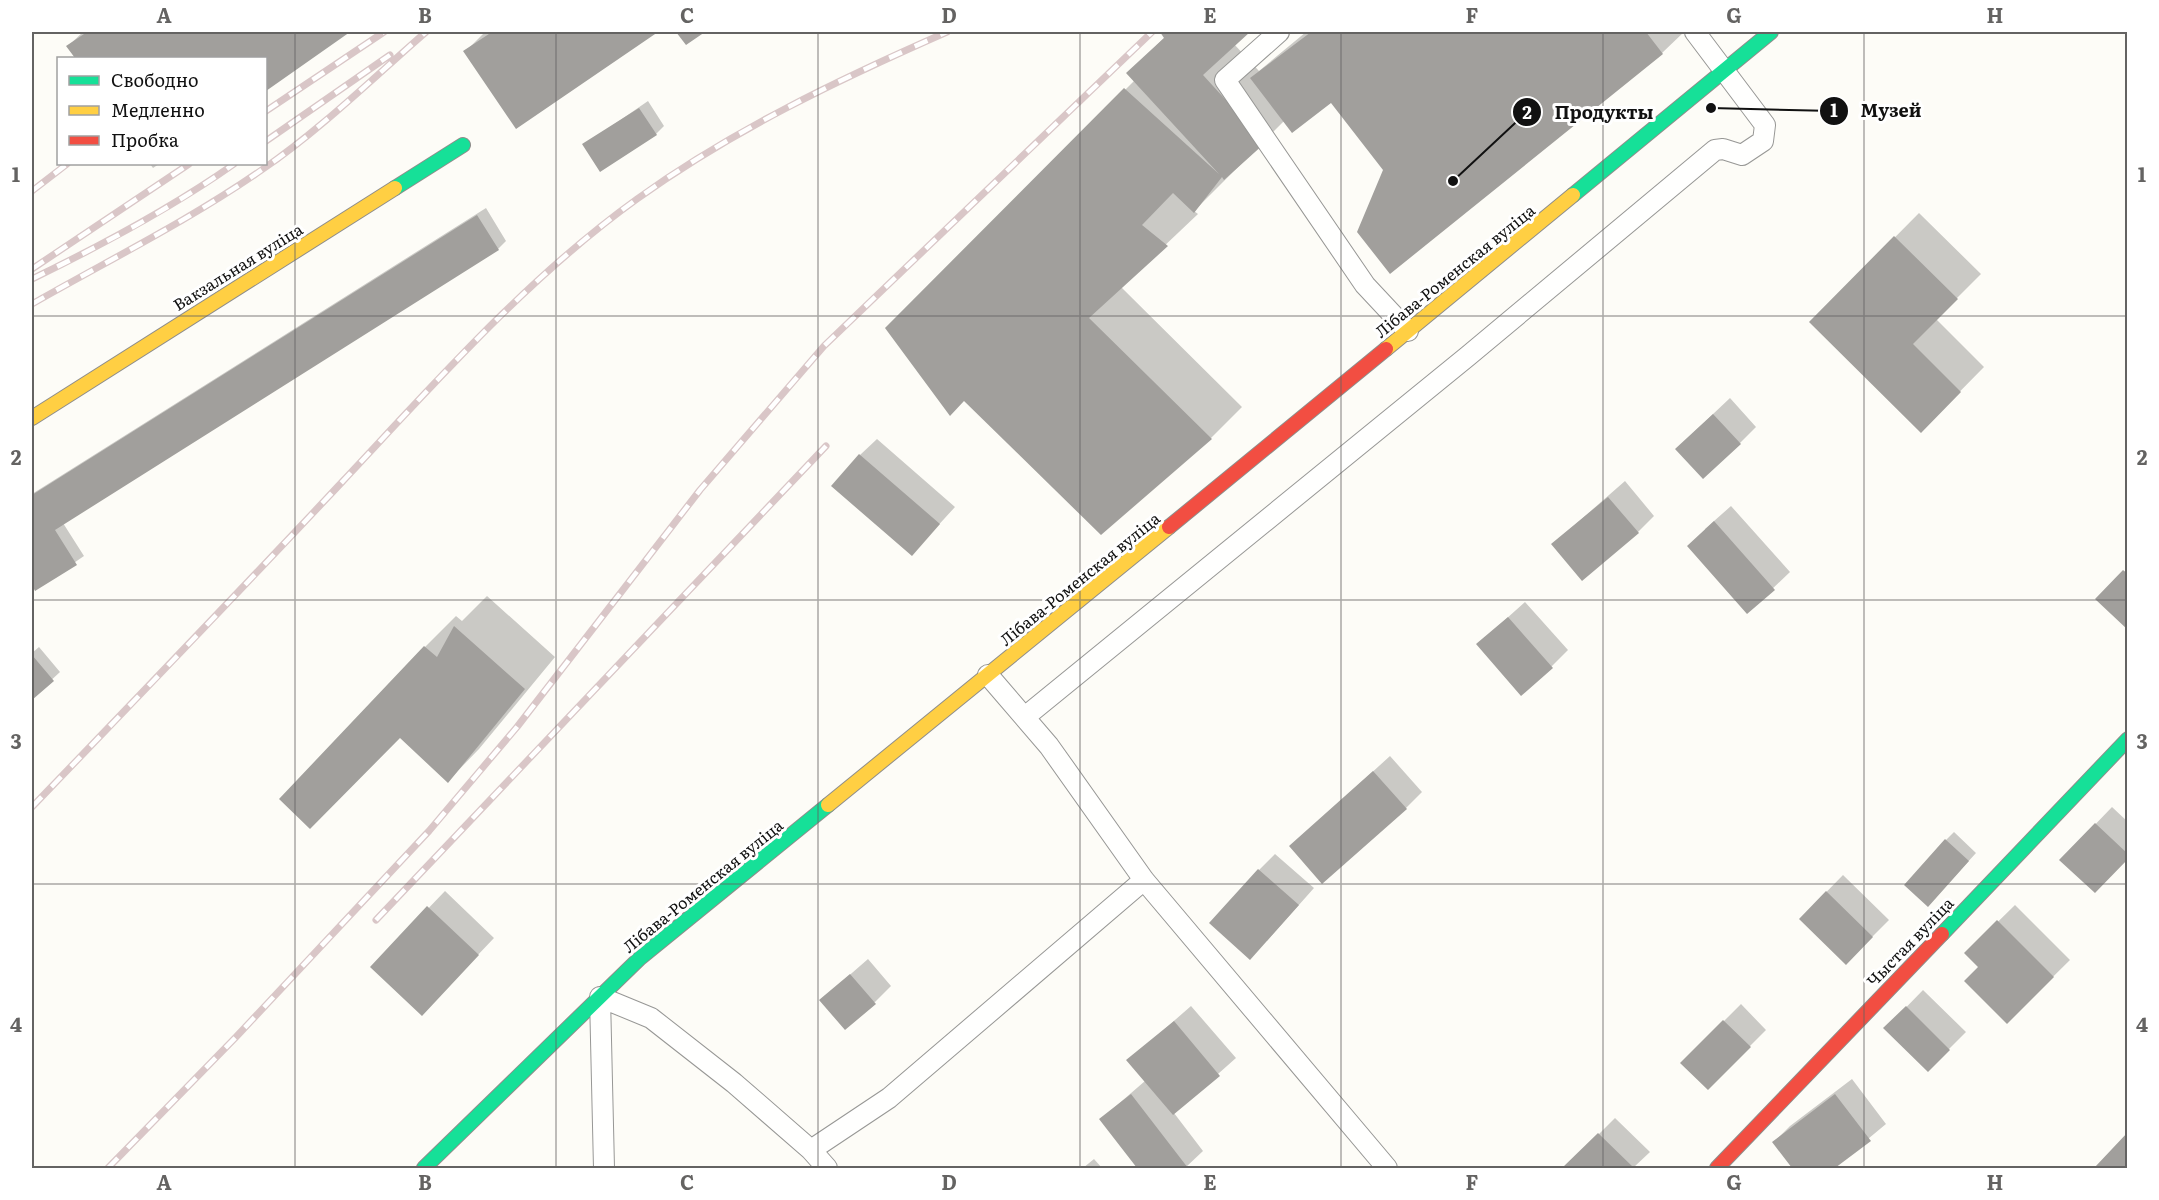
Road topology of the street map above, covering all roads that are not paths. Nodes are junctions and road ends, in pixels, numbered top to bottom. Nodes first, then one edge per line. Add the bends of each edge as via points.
1 (1279, 32) edge
2 (1695, 32) edge
3 (1771, 32) edge
4 (1725, 70) junction
5 (463, 145) dead end
6 (1408, 331) junction
7 (32, 418) edge
8 (988, 675) junction
9 (1026, 716) junction
10 (2127, 739) edge
11 (1143, 880) junction
12 (600, 997) junction
13 (811, 1150) junction
14 (424, 1168) edge
15 (604, 1168) edge
16 (827, 1168) edge
17 (1387, 1168) edge
18 (1717, 1168) edge

1 - 6 lane via 1225,80 1365,285
2 - 4 lane
3 - 4 main road, Лібава-Роменская вуліца
4 - 6 main road, Лібава-Роменская вуліца
4 - 9 lane via 1765,125 1763,141 1742,154 1715,150
5 - 7 main road, Вакзальная вуліца
6 - 8 main road, Лібава-Роменская вуліца
8 - 9 lane
8 - 12 main road, Лібава-Роменская вуліца via 640,958
9 - 11 lane
10 - 18 main road, Чыстая вуліца
11 - 13 lane via 889,1098
11 - 17 lane
12 - 13 lane via 651,1018
12 - 14 main road, Лібава-Роменская вуліца
12 - 15 lane
13 - 16 lane

